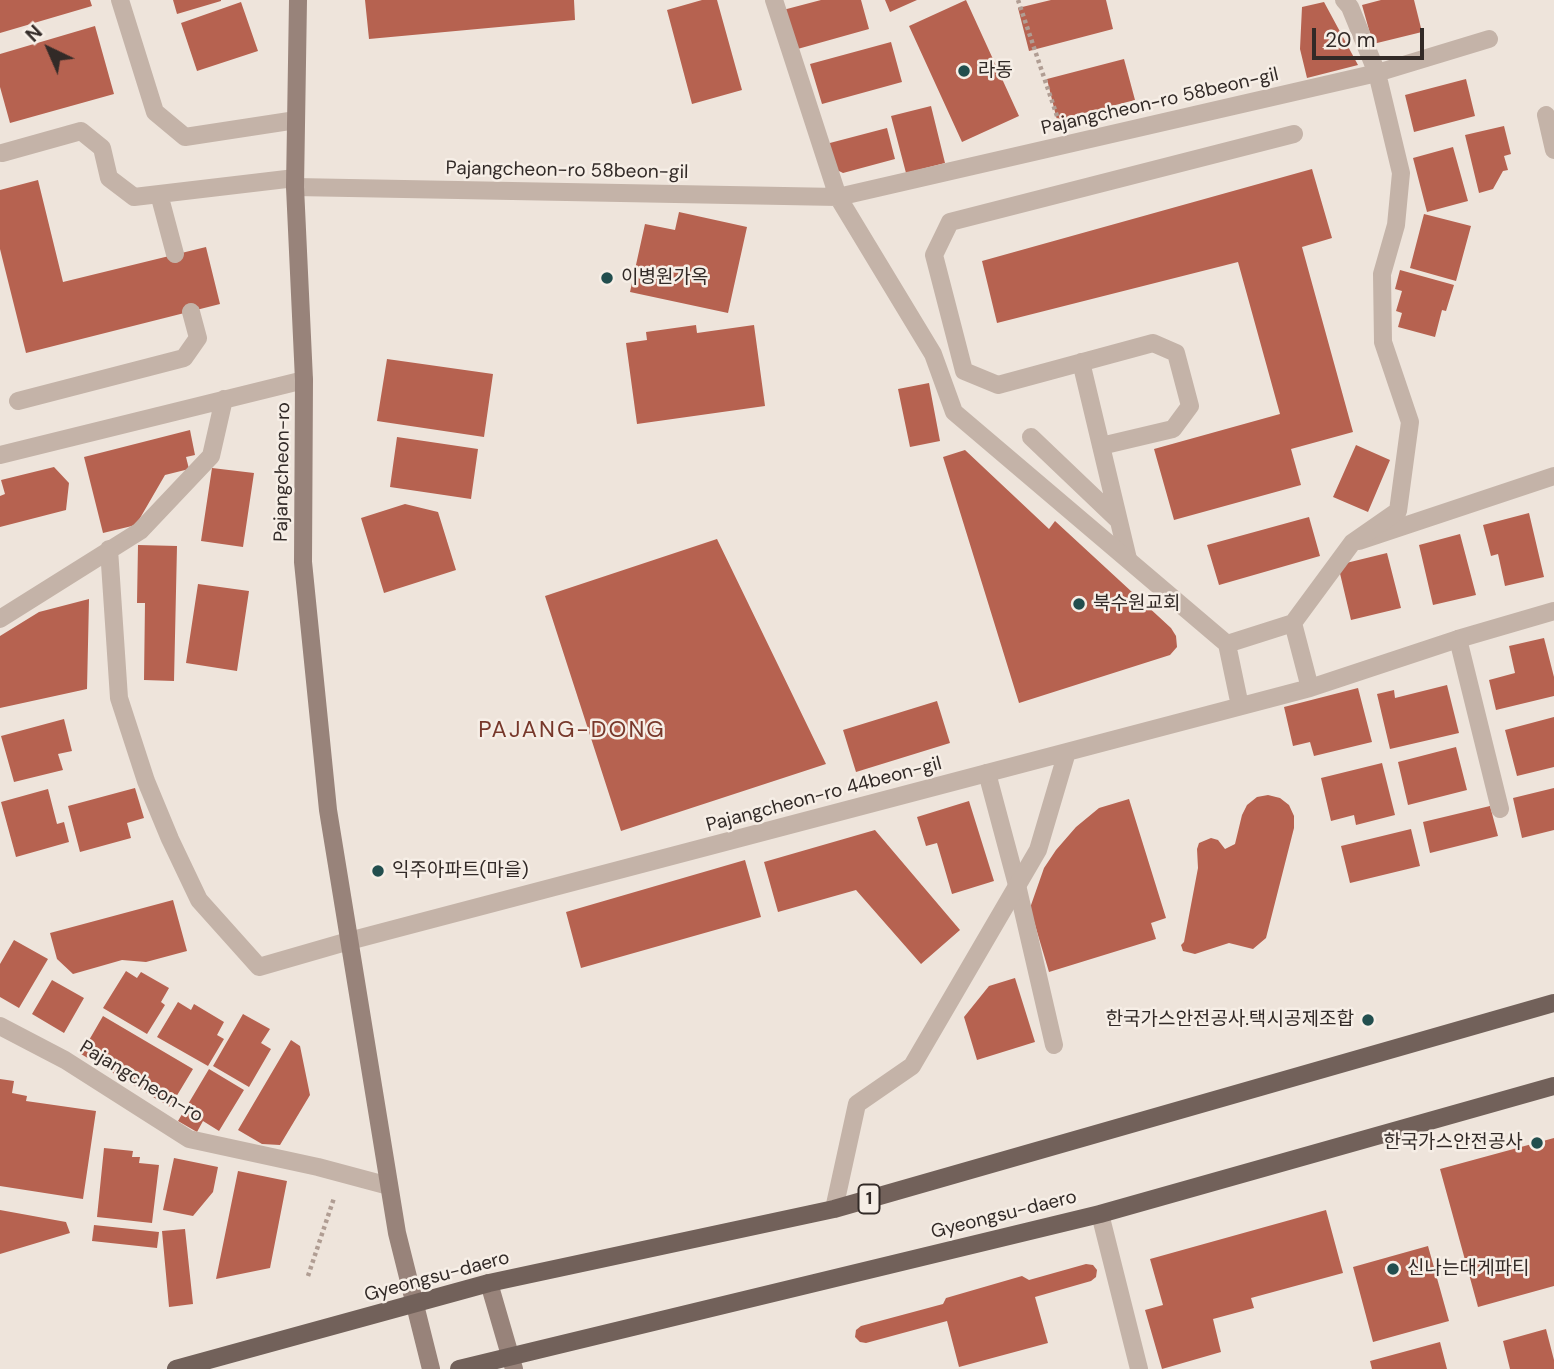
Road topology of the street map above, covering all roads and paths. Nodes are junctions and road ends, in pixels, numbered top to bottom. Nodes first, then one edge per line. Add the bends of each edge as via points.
1 (120, 0) edge
2 (298, 0) edge
3 (774, 0) edge
4 (1018, 0) edge
5 (1344, 0) edge
6 (1489, 39) dead end
7 (1377, 73) junction
8 (1546, 115) dead end
9 (296, 120) junction
10 (1294, 134) dead end
11 (1067, 145) junction
12 (1554, 150) edge
13 (2, 153) dead end
14 (295, 183) junction
15 (159, 194) junction
16 (838, 197) junction
17 (175, 254) dead end
18 (191, 312) dead end
19 (1081, 362) junction
20 (304, 380) junction
21 (224, 399) junction
22 (18, 401) dead end
23 (1031, 436) dead end
24 (1101, 446) junction
25 (0, 455) edge
26 (1554, 476) edge
27 (1118, 520) junction
28 (1352, 543) junction
29 (109, 549) junction
30 (1128, 559) junction
31 (1554, 611) edge
32 (0, 619) edge
33 (1293, 623) junction
34 (1458, 639) junction
35 (1227, 644) junction
36 (1310, 688) junction
37 (1240, 706) junction
38 (1067, 752) junction
39 (987, 773) junction
40 (1500, 809) dead end
41 (1017, 885) junction
42 (349, 942) junction
43 (1554, 1003) edge
44 (0, 1026) edge
45 (1054, 1045) dead end
46 (1554, 1086) edge
47 (318, 1167) junction
48 (389, 1186) junction
49 (834, 1209) junction
50 (1100, 1214) junction
51 (308, 1276) dead end
52 (489, 1283) junction
53 (415, 1304) junction
54 (512, 1362) edge
55 (176, 1369) edge
56 (431, 1369) edge
57 (459, 1369) edge
58 (1139, 1369) edge

1 - 9 street via 155,112 185,137
2 - 9 street, Pajangcheon-ro
3 - 16 street
4 - 11 path
5 - 7 street
6 - 7 street, Pajangcheon-ro 58beon-gil
7 - 11 street, Pajangcheon-ro 58beon-gil
7 - 28 street via 1401,173 1396,225 1382,274 1383,342 1410,422 1398,510
8 - 12 street
9 - 14 street, Pajangcheon-ro
10 - 19 street via 950,222 934,255 964,371 998,385
11 - 16 street, Pajangcheon-ro 58beon-gil
13 - 15 street, Pajangcheon-ro 58beon-gil via 81,131 102,148 109,178 134,197
14 - 15 street, Pajangcheon-ro 58beon-gil
14 - 16 street, Pajangcheon-ro 58beon-gil
14 - 20 street, Pajangcheon-ro
15 - 17 street
16 - 30 street via 933,354 954,412
18 - 22 street via 198,338 184,358
19 - 24 street
19 - 24 street via 1153,344 1176,353 1190,406 1172,429
20 - 21 street
20 - 42 street, Pajangcheon-ro via 303,562 328,810
21 - 25 street
21 - 29 street via 211,456 140,531
23 - 27 street
24 - 27 street
26 - 28 street
27 - 30 street
28 - 33 street
29 - 32 street
29 - 42 street via 119,698 146,781 200,900 259,967
30 - 35 street
31 - 34 street, Pajangcheon-ro 44beon-gil
33 - 35 street
33 - 36 street
34 - 36 street, Pajangcheon-ro 44beon-gil
34 - 40 street
35 - 37 street
36 - 37 street, Pajangcheon-ro 44beon-gil
37 - 38 street, Pajangcheon-ro 44beon-gil
38 - 39 street, Pajangcheon-ro 44beon-gil
38 - 41 street via 1038,850
39 - 41 street
39 - 42 street, Pajangcheon-ro 44beon-gil
41 - 45 street
41 - 49 street via 912,1066 857,1104
42 - 48 street, Pajangcheon-ro
43 - 49 main road, Gyeongsu-daero / 1
44 - 47 street, Pajangcheon-ro via 65,1060 189,1139
46 - 50 main road, Gyeongsu-daero
47 - 48 street, Pajangcheon-ro
47 - 51 path via 335,1194
48 - 53 street, Pajangcheon-ro
49 - 52 main road, Gyeongsu-daero / 1
50 - 54 main road, Gyeongsu-daero
50 - 58 street
52 - 53 main road, Gyeongsu-daero / 1
52 - 54 street
53 - 55 main road, Gyeongsu-daero / 1
53 - 56 street, Pajangcheon-ro
54 - 57 main road, Gyeongsu-daero

